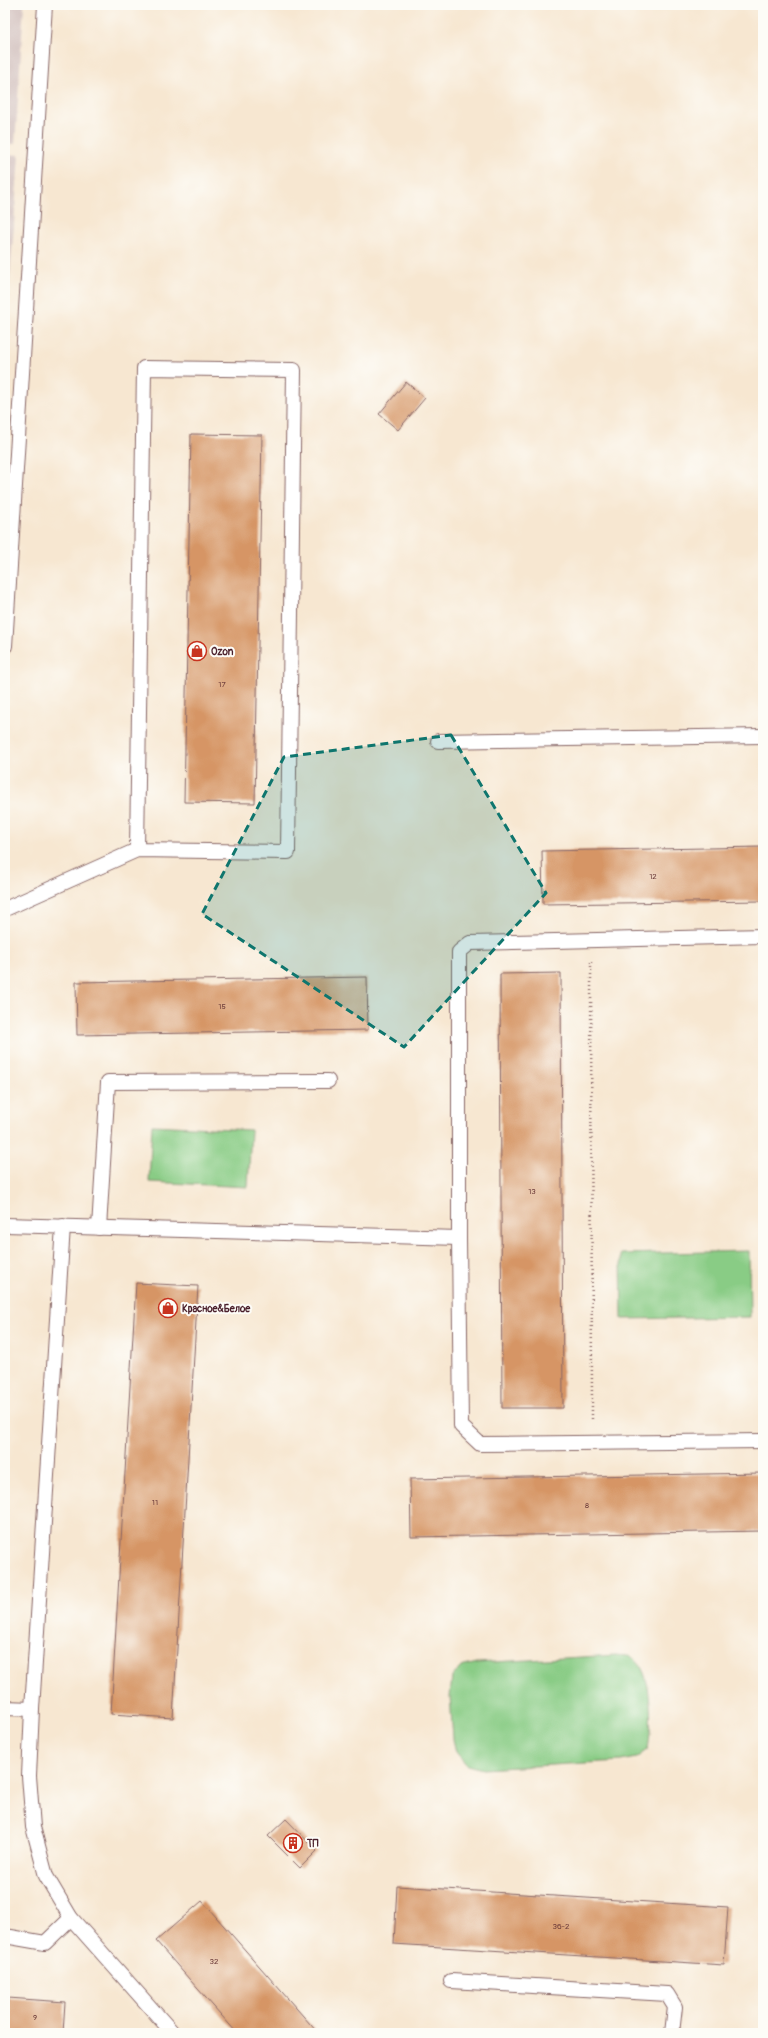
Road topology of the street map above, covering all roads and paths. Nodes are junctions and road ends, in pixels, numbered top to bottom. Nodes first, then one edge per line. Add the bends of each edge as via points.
1 (45, 5) edge
2 (5, 646) edge
3 (763, 736) edge
4 (438, 741) dead end
5 (137, 850) junction
6 (5, 909) edge
7 (763, 936) edge
8 (591, 941) junction
9 (328, 1081) dead end
10 (5, 1225) edge
11 (63, 1226) junction
12 (99, 1228) junction
13 (459, 1238) junction
14 (763, 1441) edge
15 (592, 1444) junction
16 (5, 1708) edge
17 (32, 1709) junction
18 (71, 1918) junction
19 (5, 1936) edge
20 (451, 1981) dead end
21 (173, 2033) edge
22 (672, 2033) edge

1 - 2 lane
3 - 4 lane
5 - 5 lane via 288,852 294,370 144,368
5 - 6 lane
7 - 8 lane
8 - 13 lane via 470,943 459,952
8 - 15 path
9 - 12 lane via 108,1082
10 - 11 lane
11 - 12 lane
11 - 17 lane
12 - 13 lane
13 - 15 lane via 461,1426 480,1444
14 - 15 lane
16 - 17 lane
17 - 18 lane via 29,1776 33,1827 46,1876
18 - 19 lane via 45,1943
18 - 21 lane
20 - 22 lane via 667,1994 675,2007

